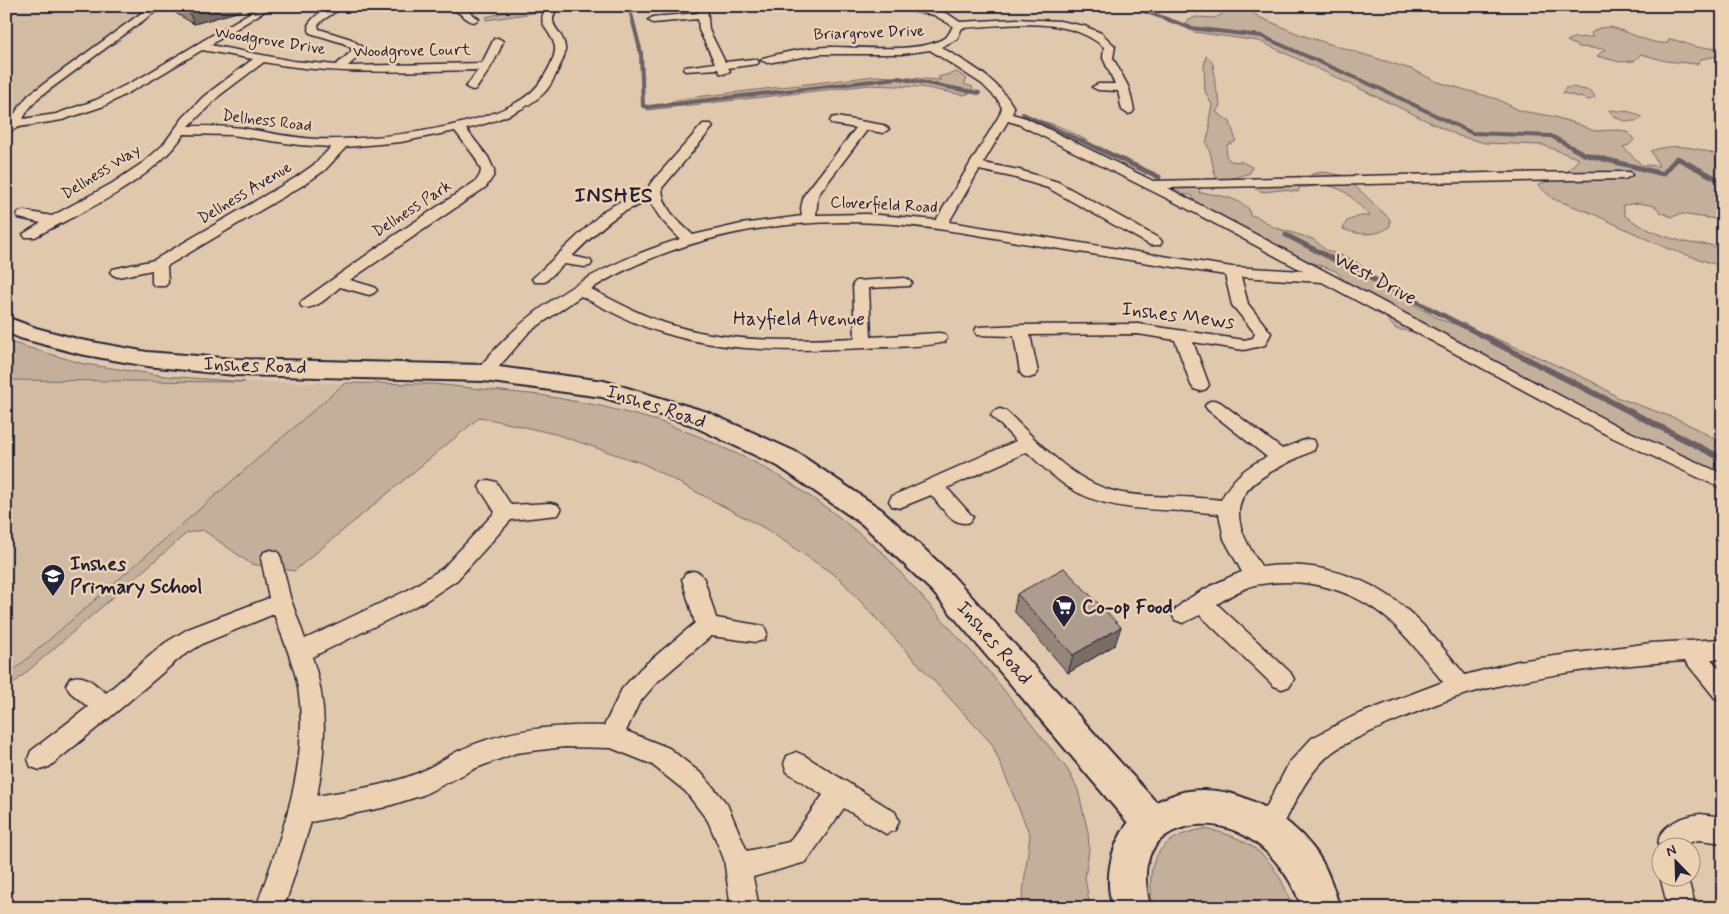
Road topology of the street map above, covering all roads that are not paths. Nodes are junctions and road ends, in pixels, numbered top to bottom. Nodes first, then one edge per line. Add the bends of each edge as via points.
1 (158, 6) edge
2 (268, 6) edge
3 (339, 6) edge
4 (554, 6) edge
5 (899, 6) edge
6 (454, 11) edge
7 (703, 11) edge
8 (474, 18) dead end
9 (653, 20) dead end
10 (958, 25) junction
11 (498, 41) dead end
12 (201, 47) junction
13 (933, 47) junction
14 (262, 58) junction
15 (767, 60) dead end
16 (753, 62) dead end
17 (486, 66) junction
18 (340, 68) junction
19 (723, 68) junction
20 (689, 69) dead end
21 (472, 87) dead end
22 (1098, 88) dead end
23 (1122, 88) junction
24 (1128, 110) dead end
25 (1006, 114) junction
26 (836, 121) dead end
27 (11, 126) edge
28 (864, 126) junction
29 (458, 127) junction
30 (707, 127) dead end
31 (883, 129) dead end
32 (181, 130) junction
33 (342, 144) junction
34 (976, 166) junction
35 (1625, 175) dead end
36 (1151, 185) junction
37 (654, 197) junction
38 (24, 215) dead end
39 (809, 219) junction
40 (54, 221) junction
41 (940, 225) junction
42 (30, 234) dead end
43 (689, 240) junction
44 (1155, 242) dead end
45 (562, 259) junction
46 (159, 264) junction
47 (584, 264) dead end
48 (118, 272) dead end
49 (1232, 272) junction
50 (1323, 277) junction
51 (540, 279) dead end
52 (338, 282) junction
53 (160, 283) dead end
54 (904, 283) dead end
55 (580, 289) junction
56 (369, 290) dead end
57 (308, 304) dead end
58 (6, 324) edge
59 (1021, 330) junction
60 (983, 331) dead end
61 (1182, 336) junction
62 (939, 338) dead end
63 (862, 341) junction
64 (1029, 372) dead end
65 (484, 373) junction
66 (1200, 385) dead end
67 (1214, 406) dead end
68 (1000, 414) dead end
69 (1029, 443) junction
70 (1307, 445) dead end
71 (1281, 458) junction
72 (1723, 482) edge
73 (934, 486) junction
74 (489, 487) dead end
75 (899, 502) dead end
76 (1227, 508) junction
77 (551, 510) dead end
78 (506, 514) junction
79 (962, 517) dead end
80 (271, 558) dead end
81 (1257, 576) junction
82 (693, 579) dead end
83 (280, 602) junction
84 (1202, 602) junction
85 (1183, 614) dead end
86 (707, 626) junction
87 (756, 633) dead end
88 (1723, 649) edge
89 (1690, 650) junction
90 (300, 653) junction
91 (1282, 679) dead end
92 (78, 685) dead end
93 (1460, 686) junction
94 (1723, 691) edge
95 (106, 707) junction
96 (611, 737) junction
97 (40, 759) dead end
98 (796, 764) dead end
99 (840, 792) junction
100 (302, 811) junction
101 (886, 821) dead end
102 (1152, 823) junction
103 (1268, 829) junction
104 (1723, 830) edge
105 (1676, 836) edge
106 (738, 866) junction
107 (1676, 886) edge
108 (270, 908) edge
109 (746, 908) edge
110 (1132, 908) edge
111 (1321, 908) edge
112 (1682, 908) edge

1 - 27 street via 34,96
2 - 12 street
3 - 18 street, Woodgrove Drive via 313,25 314,31 322,35 345,39 357,47 356,53
4 - 29 street, Dellness Road via 547,20 560,49 540,91 512,109
5 - 10 street, Briargrove Drive via 941,14
6 - 8 street
7 - 9 street
7 - 19 street via 704,30
10 - 13 street, Briargrove Drive via 955,36
10 - 23 street via 1035,22 1084,30 1110,46 1108,58
11 - 17 street, Woodgrove Court
12 - 14 street, Woodgrove Drive
12 - 27 street via 100,104 58,117
13 - 15 street, Briargrove Drive via 910,50 805,47
13 - 25 street via 990,84 1006,102
14 - 18 street, Woodgrove Drive
14 - 32 street, Dellness Road via 202,105
16 - 19 street
17 - 18 street, Woodgrove Court via 378,70
17 - 21 street, Woodgrove Court
19 - 20 street
22 - 23 street
23 - 24 street
25 - 34 street
25 - 36 street, West Drive
26 - 28 street
28 - 31 street
28 - 39 street via 811,195
29 - 33 street, Dellness Road via 400,139
29 - 52 street, Dellness Park via 486,166 487,174 480,185 410,229
30 - 37 street via 655,187
32 - 33 street, Dellness Road via 230,130 290,141
32 - 40 street, Dellness Way via 165,151 144,169
33 - 46 street, Dellness Avenue via 320,167 300,181
34 - 41 street
34 - 44 street via 1014,172 1053,185 1117,229
35 - 36 street via 1438,176
36 - 50 street, West Drive
37 - 43 street
37 - 45 street via 628,203 610,213
38 - 40 street
39 - 41 street, Cloverfield Road via 858,218
39 - 43 street, Cloverfield Road
40 - 42 street, Dellness Way
41 - 49 street, Cloverfield Road
43 - 55 street, Cloverfield Road via 616,268
45 - 47 street
45 - 51 street
46 - 48 street, Dellness Avenue
46 - 53 street
49 - 50 street, Cloverfield Road
49 - 61 street, Inshes Mews via 1240,305 1263,333 1259,341 1244,345
50 - 72 street, West Drive via 1613,431
52 - 56 street
52 - 57 street, Dellness Park
54 - 63 street via 861,284
55 - 63 street, Hayfield Avenue via 638,318 709,339 757,344
55 - 65 street, Cloverfield Road via 531,322
58 - 65 street, Inshes Road via 80,347 148,360 235,367
59 - 60 street, Inshes Mews
59 - 61 street, Inshes Mews via 1138,329
59 - 64 street
61 - 66 street
62 - 63 street, Hayfield Avenue
65 - 102 street, Inshes Road via 604,389 698,418 787,460 872,517 942,583
67 - 71 street
68 - 69 street
69 - 73 street
69 - 76 street via 1078,484 1098,494 1125,501
70 - 71 street
71 - 76 street via 1249,475
73 - 75 street
73 - 79 street
74 - 78 street
76 - 81 street via 1229,528 1239,552
77 - 78 street
78 - 90 street via 450,574 416,596
80 - 83 street
81 - 84 street
81 - 93 street via 1285,573 1317,575 1367,594 1396,613
82 - 86 street
83 - 90 street
83 - 95 street via 196,636 174,650
84 - 85 street
84 - 91 street
86 - 87 street
86 - 96 street via 649,674 630,696
88 - 89 street
89 - 93 street via 1518,670
89 - 94 street
90 - 100 street via 310,692 312,726 311,761
92 - 95 street
93 - 103 street via 1362,724 1321,746 1298,771
95 - 97 street
96 - 100 street via 564,736 516,742 468,759 422,783 382,796
96 - 106 street via 660,756 694,783 718,813
98 - 99 street
99 - 101 street
99 - 106 street via 797,853
100 - 108 street
102 - 103 street via 1176,810 1206,807 1237,813
102 - 110 street via 1135,843 1127,869 1128,899
103 - 111 street via 1291,850 1309,876
104 - 105 street via 1694,826
106 - 109 street
107 - 112 street

